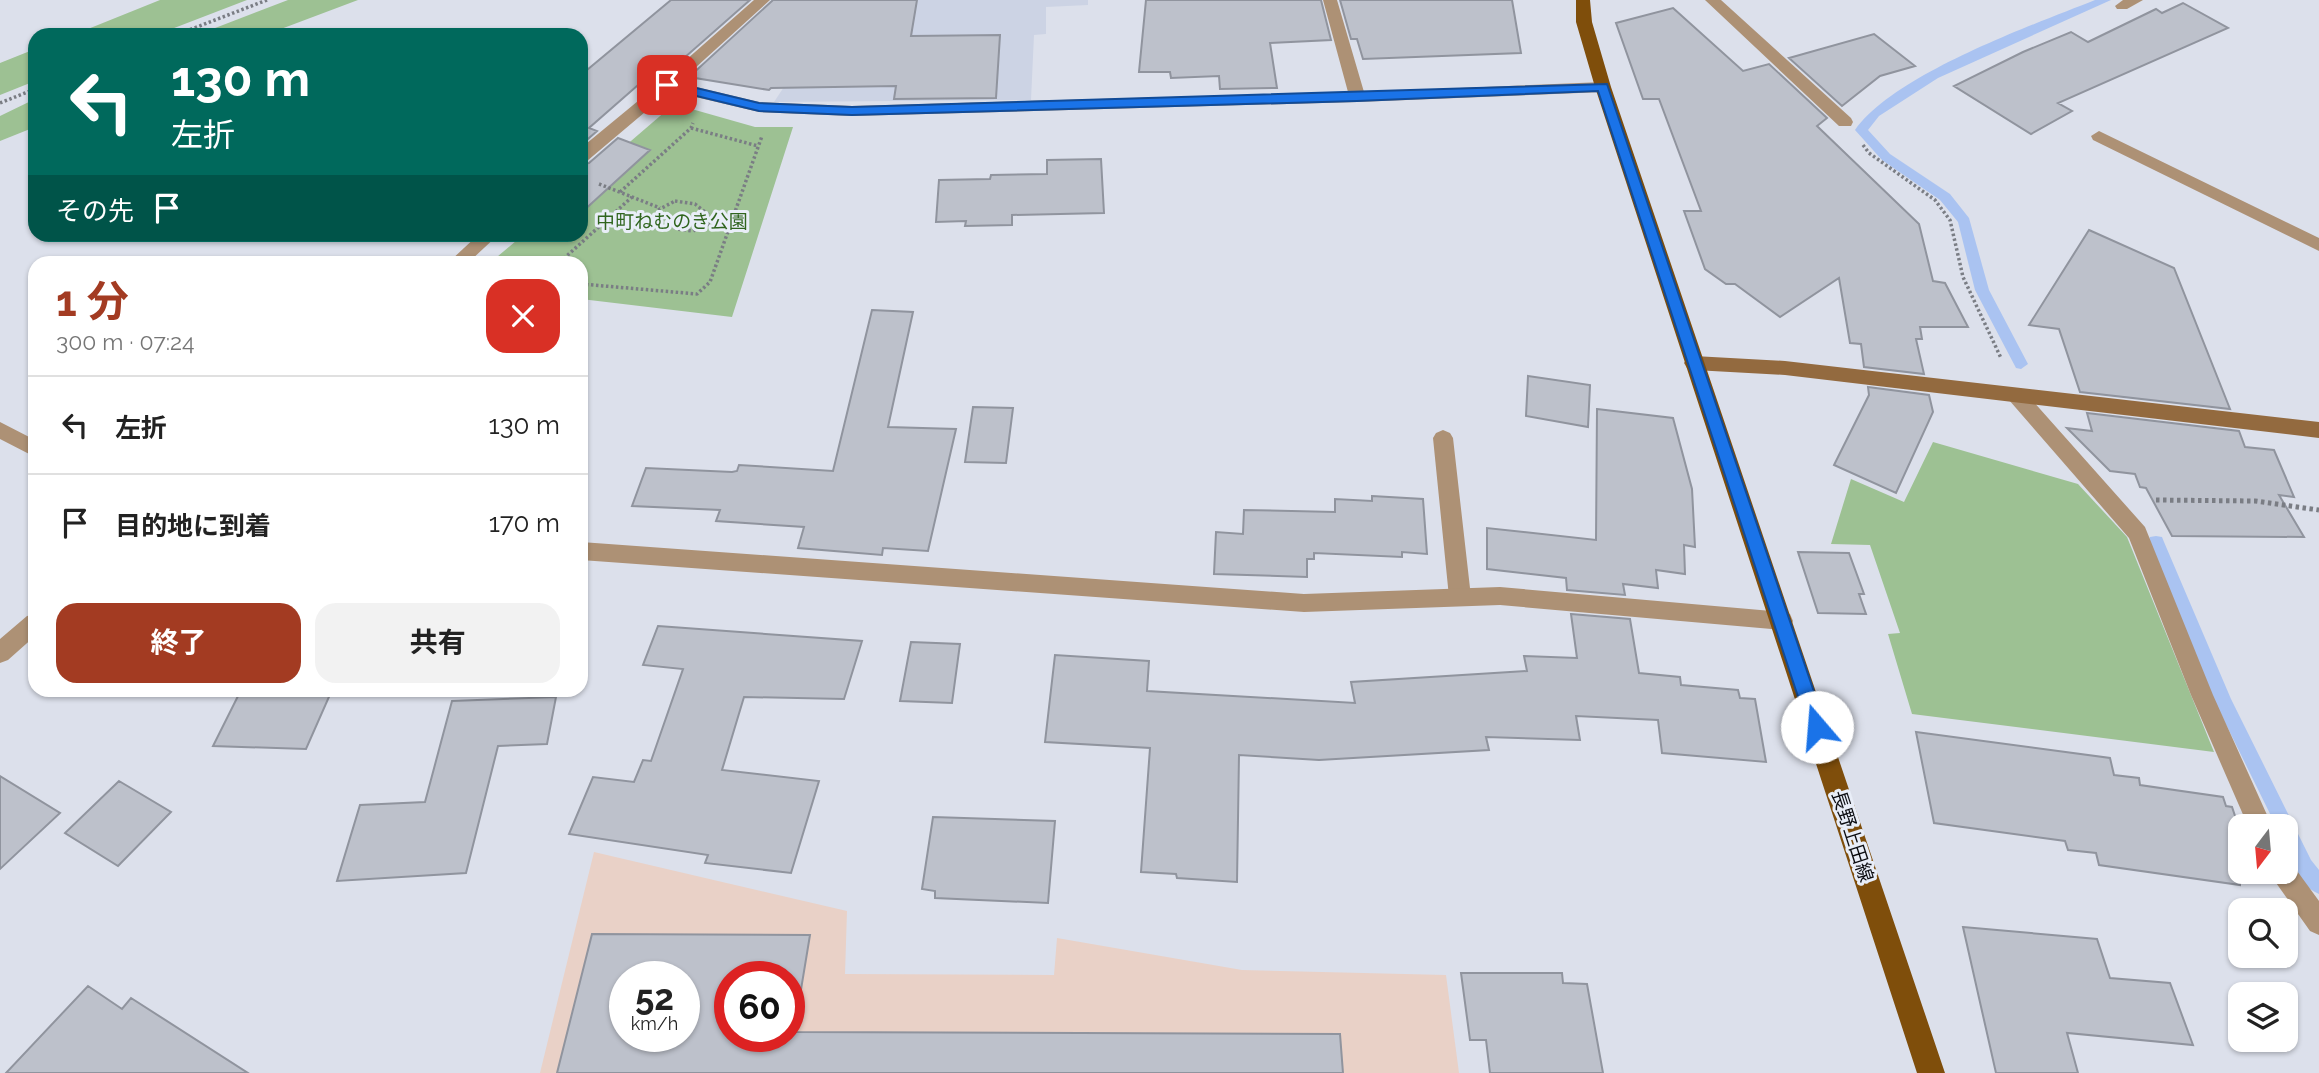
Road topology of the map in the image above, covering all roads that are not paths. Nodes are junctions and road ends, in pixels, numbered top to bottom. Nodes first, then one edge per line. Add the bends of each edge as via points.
1 (763, 0) edge
2 (1330, 0) edge
3 (1583, 0) edge
4 (1712, 0) edge
5 (667, 85) junction
6 (1603, 87) junction
7 (1357, 97) junction
8 (1845, 122) road end
9 (2099, 136) dead end
10 (588, 151) edge
11 (482, 242) edge
12 (2319, 245) edge
13 (465, 256) edge
14 (1694, 363) junction
15 (2016, 395) junction
16 (0, 430) edge
17 (2319, 430) edge
18 (1443, 438) dead end
19 (28, 445) edge
20 (588, 552) edge
21 (1460, 597) junction
22 (1782, 621) junction
23 (28, 629) edge
24 (0, 653) edge
25 (2255, 814) edge
26 (2292, 884) edge
27 (2319, 922) edge
28 (1931, 1073) edge

1 - 5 street
2 - 7 street
3 - 6 main road, 長野上田線 via 1584,22
4 - 8 street
5 - 7 street via 759,107 852,111
5 - 10 street
6 - 7 street
6 - 14 main road, 長野上田線
9 - 12 street
11 - 13 street
14 - 15 street via 1785,368
14 - 22 main road, 長野上田線
15 - 17 street
15 - 25 street via 2137,533
16 - 19 street
18 - 21 street
20 - 21 street via 1304,603
21 - 22 street via 1500,596
22 - 28 main road, 長野上田線
23 - 24 street
26 - 27 street

